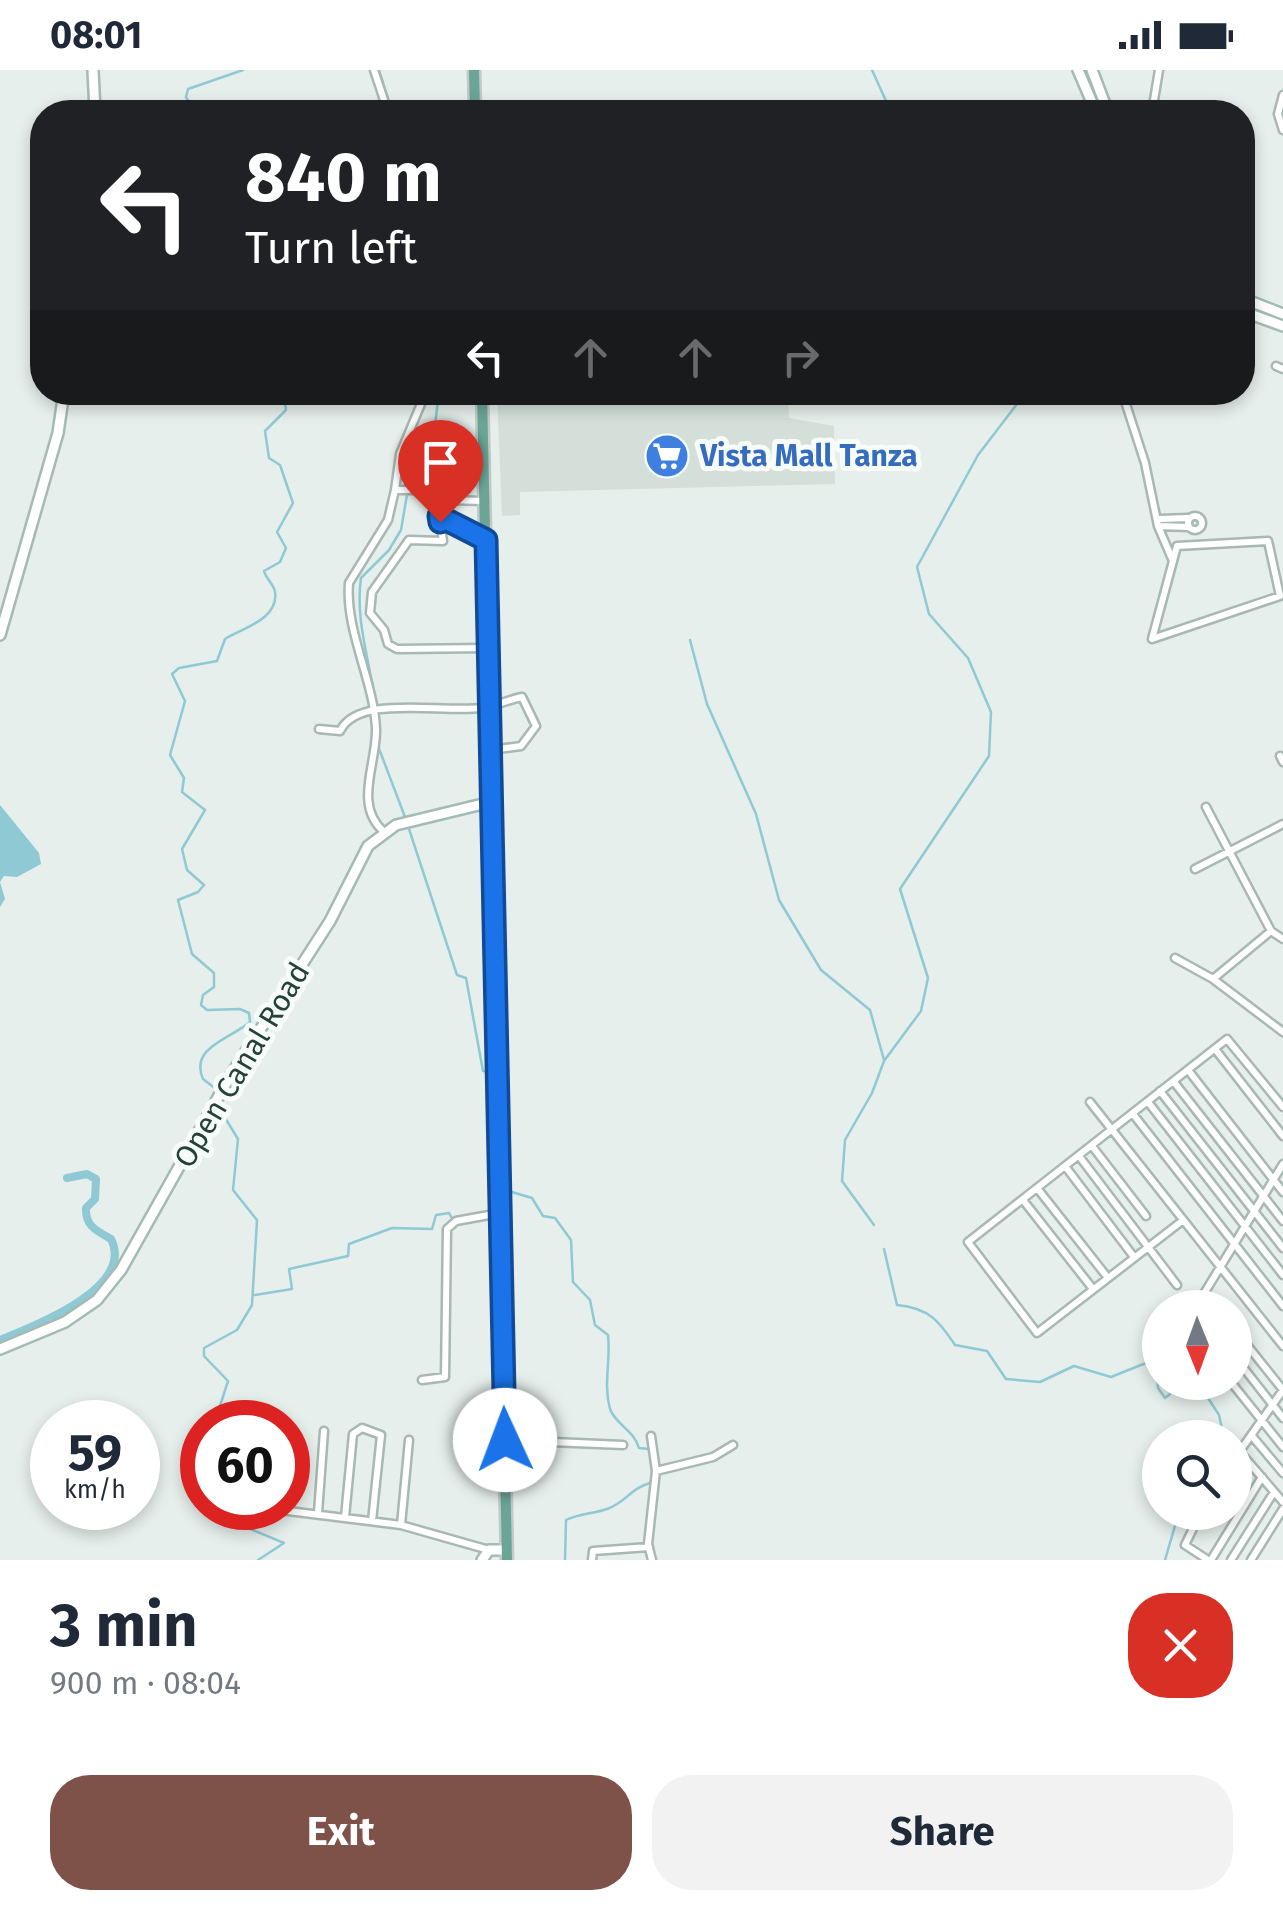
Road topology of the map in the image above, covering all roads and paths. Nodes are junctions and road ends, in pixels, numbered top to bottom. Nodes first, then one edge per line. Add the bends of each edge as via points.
1 (93, 70) edge
2 (374, 70) edge
3 (474, 70) edge
4 (1078, 70) edge
5 (1092, 70) edge
6 (1159, 70) edge
7 (1283, 96) edge
8 (94, 100) edge
9 (384, 100) edge
10 (475, 100) edge
11 (1091, 100) edge
12 (1103, 100) edge
13 (1154, 100) edge
14 (1281, 118) edge
15 (1283, 130) edge
16 (1276, 315) edge
17 (1283, 326) edge
18 (62, 405) edge
19 (421, 405) edge
20 (482, 405) edge
21 (1126, 405) edge
22 (484, 459) junction
23 (395, 490) junction
24 (429, 493) junction
25 (444, 500) junction
26 (484, 501) junction
27 (439, 516) junction
28 (1158, 523) junction
29 (486, 540) junction
30 (1195, 545) junction
31 (1173, 560) junction
32 (0, 635) edge
33 (488, 648) junction
34 (490, 705) junction
35 (372, 710) junction
36 (319, 729) dead end
37 (490, 750) junction
38 (491, 802) junction
39 (1206, 807) dead end
40 (1283, 824) edge
41 (384, 832) junction
42 (1229, 852) junction
43 (1195, 868) dead end
44 (1271, 931) junction
45 (1283, 939) edge
46 (1175, 958) dead end
47 (1214, 979) junction
48 (1283, 1032) edge
49 (1215, 1049) junction
50 (1188, 1070) junction
51 (1174, 1082) junction
52 (1160, 1091) junction
53 (1090, 1102) dead end
54 (1148, 1102) junction
55 (1283, 1107) edge
56 (1133, 1114) junction
57 (1111, 1131) junction
58 (1283, 1136) edge
59 (1092, 1146) junction
60 (1079, 1156) junction
61 (1283, 1164) edge
62 (1065, 1166) junction
63 (1273, 1180) junction
64 (1037, 1188) junction
65 (1283, 1192) edge
66 (1263, 1195) junction
67 (1023, 1200) junction
68 (501, 1208) junction
69 (1254, 1210) junction
70 (1146, 1216) dead end
71 (1182, 1220) junction
72 (1283, 1221) edge
73 (1244, 1226) junction
74 (1234, 1244) junction
75 (1148, 1247) junction
76 (1283, 1248) edge
77 (1134, 1258) junction
78 (1219, 1268) junction
79 (1283, 1275) edge
80 (1108, 1278) junction
81 (1177, 1284) dead end
82 (1093, 1290) junction
83 (1205, 1290) edge
84 (1283, 1306) edge
85 (1283, 1346) edge
86 (0, 1349) edge
87 (1252, 1351) edge
88 (1252, 1379) edge
89 (422, 1380) dead end
90 (1283, 1390) edge
91 (1246, 1400) edge
92 (1272, 1405) junction
93 (1283, 1418) edge
94 (1262, 1420) junction
95 (324, 1430) dead end
96 (1252, 1435) joint
97 (651, 1436) dead end
98 (409, 1440) dead end
99 (505, 1440) junction
100 (624, 1445) dead end
101 (734, 1445) dead end
102 (1283, 1447) edge
103 (1252, 1468) edge
104 (656, 1471) junction
105 (1283, 1473) edge
106 (1262, 1477) junction
107 (1274, 1492) junction
108 (1283, 1505) edge
109 (310, 1513) edge
110 (318, 1514) junction
111 (345, 1517) junction
112 (372, 1520) junction
113 (401, 1524) junction
114 (1192, 1530) edge
115 (649, 1547) junction
116 (489, 1550) junction
117 (507, 1555) edge
118 (482, 1560) edge
119 (592, 1560) edge
120 (652, 1560) edge
121 (1209, 1560) edge
122 (1230, 1560) edge
123 (1251, 1560) edge

1 - 8 main road
2 - 9 street
3 - 10 main road
4 - 11 main road
5 - 12 main road
6 - 13 street
7 - 14 street
14 - 15 street
16 - 17 main road
18 - 32 main road
19 - 23 street via 400,454
20 - 22 main road
21 - 28 street
22 - 24 street via 461,456 439,473
22 - 26 main road
23 - 24 street
23 - 35 street via 388,520 348,583
24 - 25 street
25 - 26 street
25 - 27 street
26 - 29 main road
27 - 29 street
27 - 33 street via 442,541 409,540 372,592 370,614 398,649
28 - 30 street via 1191,525
28 - 31 street
29 - 33 main road
30 - 31 street via 1177,546
30 - 31 street via 1268,540 1280,596 1152,639
33 - 34 main road
34 - 35 street
34 - 37 main road
34 - 37 street via 522,696 536,726 521,746
35 - 36 street via 352,716 340,731
35 - 41 street via 376,732 367,805
37 - 38 main road
38 - 41 main road
38 - 68 main road
39 - 42 street
40 - 42 street
41 - 86 main road, Open Canal Road via 368,846 330,920 98,1300
42 - 43 street
42 - 44 street
44 - 45 street
44 - 47 street
46 - 47 street
47 - 48 street
49 - 50 street
49 - 55 street via 1232,1040
49 - 58 street
50 - 51 street
50 - 63 street
51 - 52 street
51 - 66 street
52 - 54 street
52 - 69 street
53 - 57 street
54 - 56 street
54 - 73 street
56 - 57 street
56 - 74 street
57 - 59 street
57 - 71 street
59 - 60 street
59 - 70 street
60 - 62 street
60 - 75 street
61 - 63 street
62 - 64 street
62 - 77 street
63 - 65 street
63 - 66 street
64 - 67 street
64 - 80 street
66 - 69 street
66 - 72 street
67 - 82 street
67 - 82 street via 968,1242 1038,1332
68 - 89 street via 447,1229 445,1377
68 - 99 main road
69 - 73 street
69 - 76 street
71 - 75 street
71 - 78 street
73 - 74 street
73 - 79 street
74 - 78 street
74 - 84 street
75 - 77 street
75 - 81 street
77 - 80 street
78 - 83 street
78 - 85 street
80 - 82 street
87 - 90 street
88 - 92 street
90 - 92 street
91 - 94 street
92 - 93 street
92 - 94 street
94 - 96 street
94 - 102 street
95 - 110 street
96 - 105 street
97 - 104 street
98 - 113 street
99 - 100 street
99 - 117 main road
101 - 104 street
103 - 106 street
104 - 115 street
106 - 107 street
106 - 121 street
107 - 108 street
107 - 122 street
108 - 123 street
109 - 110 street
110 - 111 street
111 - 112 street
111 - 112 street via 353,1434 362,1428 381,1434
112 - 113 street
113 - 116 street
114 - 121 street via 1185,1545
115 - 119 street via 593,1550
115 - 120 street
116 - 117 main road
116 - 118 main road

